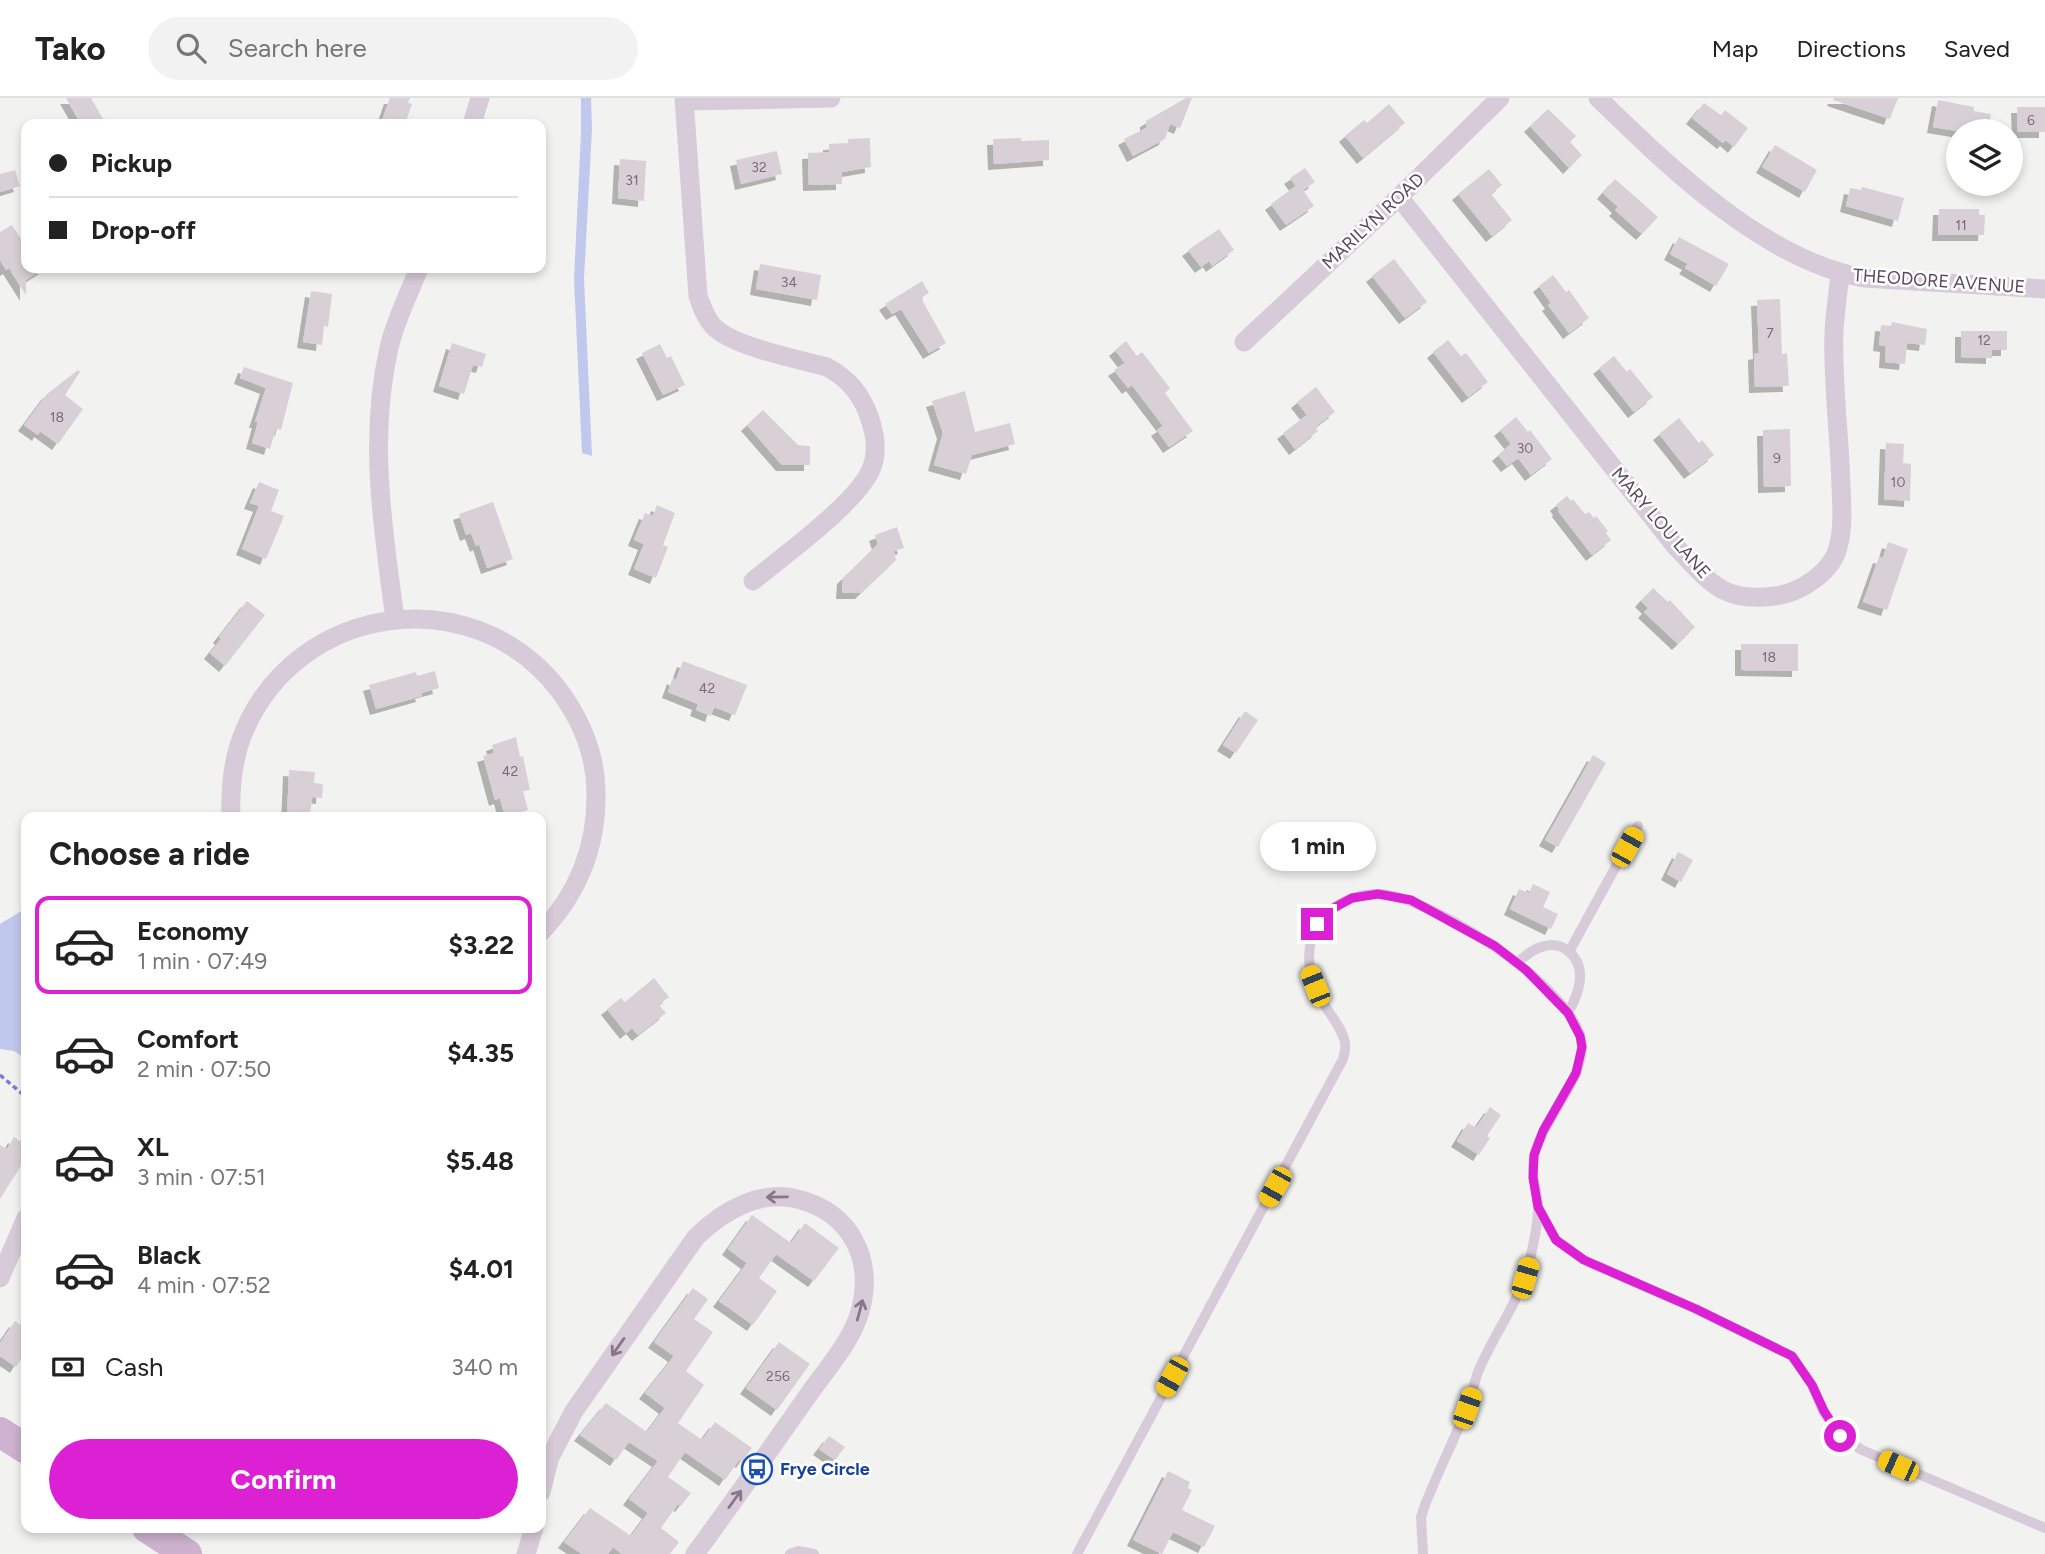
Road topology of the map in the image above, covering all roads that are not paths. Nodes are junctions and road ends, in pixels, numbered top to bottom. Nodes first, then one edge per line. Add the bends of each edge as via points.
1 (480, 98) edge
2 (831, 98) edge
3 (1500, 98) edge
4 (1598, 98) edge
5 (684, 100) edge
6 (474, 119) edge
7 (1399, 197) junction
8 (417, 273) edge
9 (1840, 274) junction
10 (2045, 289) edge
11 (1244, 342) dead end
12 (752, 581) dead end
13 (395, 619) junction
14 (230, 812) edge
15 (1638, 827) dead end
16 (546, 927) edge
17 (1569, 952) junction
18 (1517, 963) junction
19 (1568, 1013) junction
20 (1538, 1207) junction
21 (21, 1230) edge
22 (0, 1278) edge
23 (0, 1432) edge
24 (21, 1446) edge
25 (546, 1473) edge
26 (2045, 1528) edge
27 (156, 1533) edge
28 (532, 1533) edge
29 (187, 1554) edge
30 (526, 1554) edge
31 (695, 1554) edge
32 (790, 1554) edge
33 (814, 1554) edge
34 (1077, 1554) edge
35 (1423, 1554) edge

1 - 6 street
2 - 5 street
3 - 7 street, MARILYN ROAD
4 - 9 street, THEODORE AVENUE via 1662,160 1744,223
5 - 12 street via 698,296 706,317 736,341 837,373 865,403 874,432 873,464 858,489
7 - 9 street, MARY LOU LANE via 1676,547 1720,589 1737,596 1782,595 1804,586 1821,574 1835,555 1842,520 1834,333
7 - 11 street, MARILYN ROAD
8 - 13 street via 389,347 379,418 378,483
9 - 10 street, THEODORE AVENUE
13 - 14 street via 358,628 314,647 272,685 243,735 233,771
13 - 16 street via 453,622 506,643 551,679 582,728 596,783 592,841 573,889
15 - 17 lane
17 - 18 lane via 1546,945
17 - 19 lane via 1579,965 1580,978
18 - 19 lane
18 - 34 lane via 1411,900 1378,894 1352,898 1317,924 1307,948 1309,972 1343,1035 1343,1059
19 - 20 lane via 1581,1041 1580,1060 1534,1155
20 - 26 lane via 1556,1240 1584,1260 1792,1356 1840,1436 1862,1450
20 - 35 lane via 1520,1293 1479,1371 1421,1517
21 - 22 street
23 - 24 main road
31 -> 25 street via 854,1329 865,1267 855,1242 819,1206 789,1197 763,1198 718,1217 696,1237 574,1411
27 - 29 main road
28 - 30 street
32 - 33 lane

